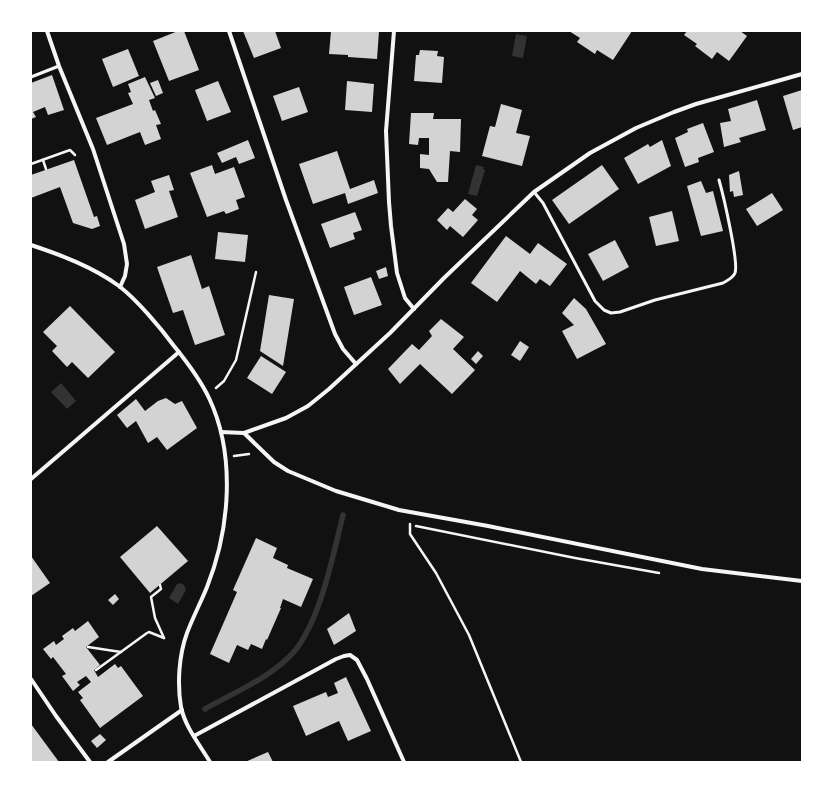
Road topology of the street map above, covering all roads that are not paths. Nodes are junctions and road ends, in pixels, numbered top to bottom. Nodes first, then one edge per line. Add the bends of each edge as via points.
1 (47, 31) edge
2 (229, 31) edge
3 (394, 31) edge
4 (59, 66) junction
5 (802, 74) edge
6 (31, 77) edge
7 (719, 180) dead end
8 (534, 192) junction
9 (31, 246) edge
10 (120, 287) junction
11 (414, 308) junction
12 (179, 352) junction
13 (356, 364) junction
14 (221, 432) junction
15 (244, 433) junction
16 (31, 478) edge
17 (802, 581) edge
18 (31, 679) edge
19 (182, 710) junction
20 (194, 736) junction
21 (90, 762) edge
22 (108, 762) edge
23 (210, 762) edge
24 (404, 762) edge

1 - 4 street
2 - 13 street via 332,326 343,349
3 - 11 street via 386,131 391,226 397,273 405,298
4 - 6 lane
4 - 10 street via 93,149 124,244 126,270
5 - 8 street via 696,104 654,120 590,153
7 - 8 lane via 734,258 735,272 732,277 723,283 611,313 595,301 543,203
8 - 11 street
9 - 10 street via 90,269
10 - 12 street via 156,323
11 - 13 street
12 - 14 street via 207,394
12 - 16 street
13 - 15 street via 308,406 286,418
14 - 15 street
14 - 19 street via 227,483 224,526 212,574 183,647 180,678
15 - 17 street via 274,462 288,471 336,491 399,510 702,569
18 - 21 street
19 - 20 street
19 - 22 street
20 - 23 street
20 - 24 street via 336,659 350,655 359,664

